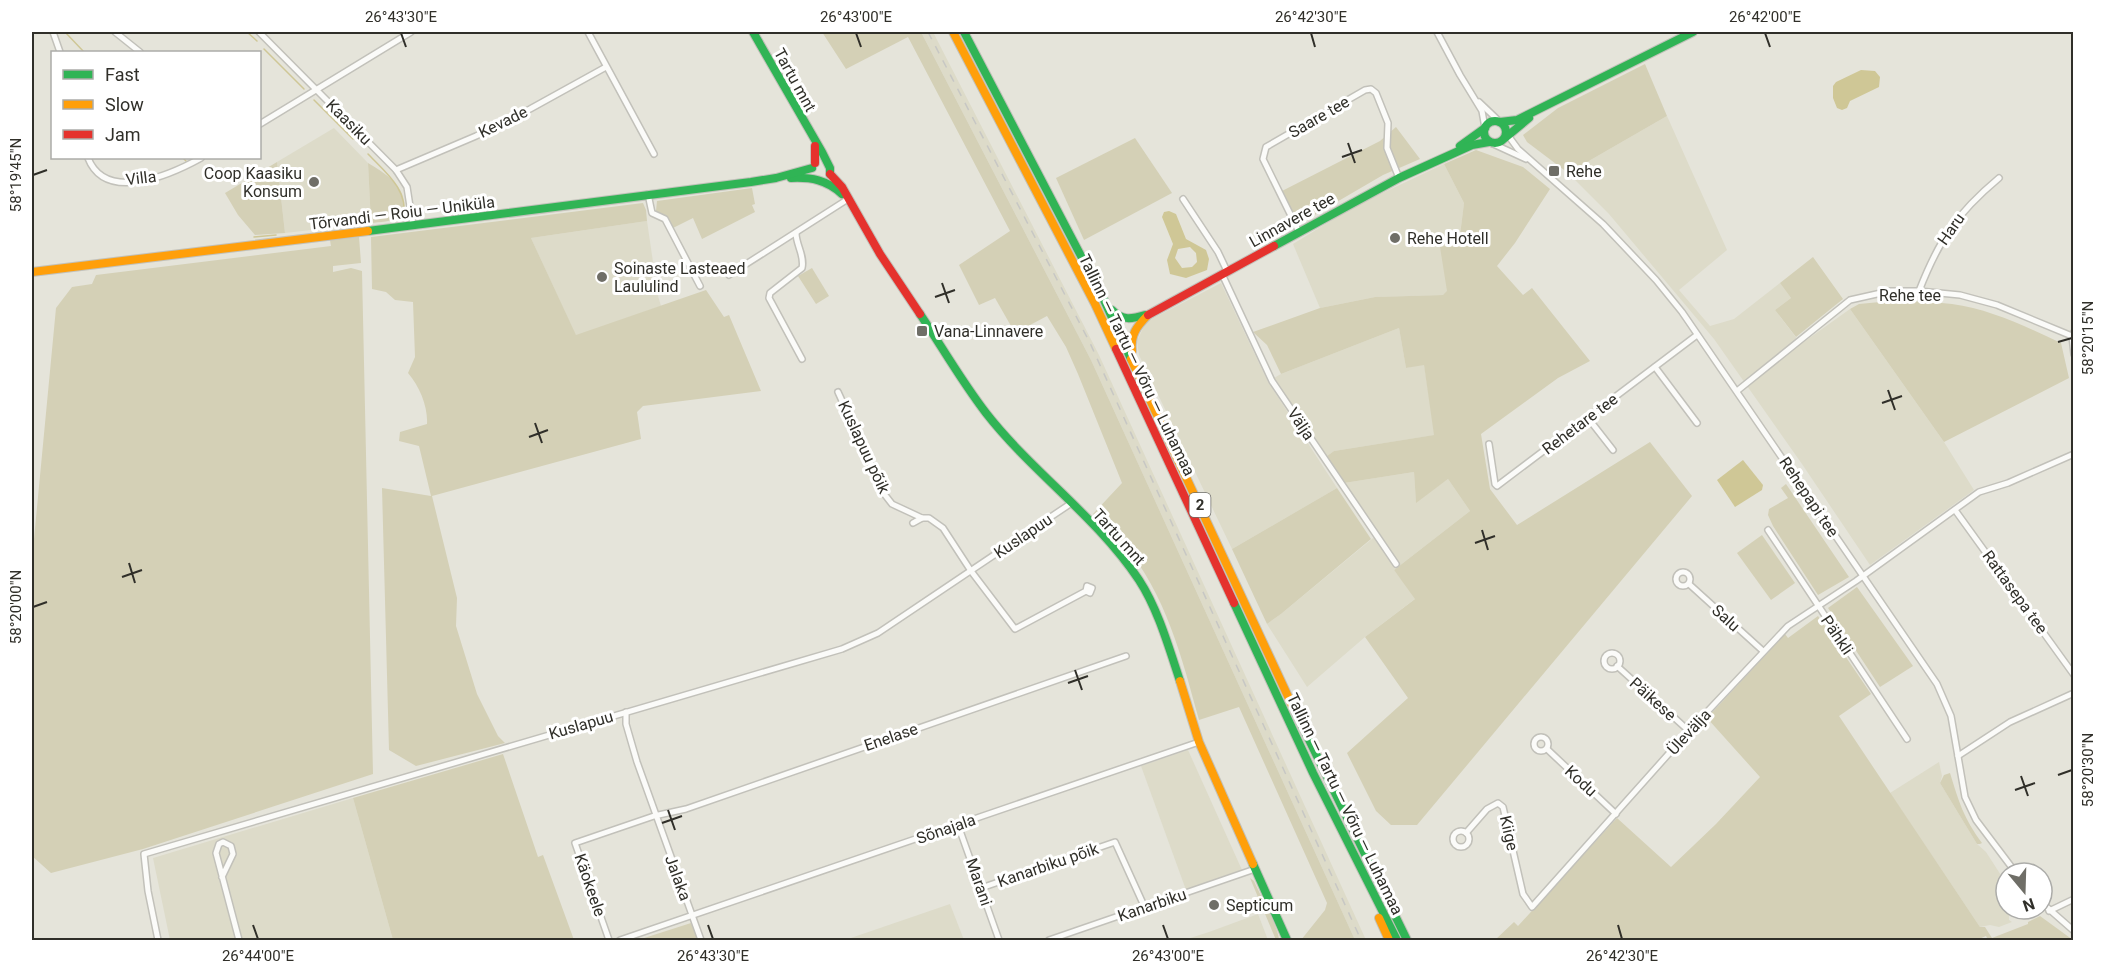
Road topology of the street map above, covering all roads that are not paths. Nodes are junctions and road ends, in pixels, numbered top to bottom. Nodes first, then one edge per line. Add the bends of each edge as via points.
1 (53, 32) edge
2 (115, 32) edge
3 (259, 32) edge
4 (411, 32) edge
5 (588, 32) edge
6 (753, 32) edge
7 (953, 32) edge
8 (964, 32) edge
9 (1437, 32) edge
10 (1693, 32) edge
11 (60, 51) edge
12 (139, 51) edge
13 (606, 67) junction
14 (317, 90) junction
15 (1474, 97) junction
16 (1545, 106) junction
17 (1500, 122) junction
18 (261, 123) edge
19 (1485, 128) junction
20 (1507, 136) junction
21 (814, 142) junction
22 (1489, 142) junction
23 (1452, 153) junction
24 (654, 154) dead end
25 (89, 159) edge
26 (199, 159) edge
27 (1532, 162) junction
28 (826, 163) junction
29 (814, 165) junction
30 (396, 170) junction
31 (823, 177) junction
32 (776, 178) junction
33 (1399, 178) junction
34 (1999, 178) dead end
35 (648, 194) junction
36 (848, 199) junction
37 (1183, 199) dead end
38 (413, 226) junction
39 (1299, 232) junction
40 (796, 233) junction
41 (35, 272) edge
42 (1225, 273) junction
43 (729, 275) dead end
44 (700, 286) dead end
45 (1919, 291) junction
46 (1104, 300) junction
47 (1148, 315) junction
48 (2073, 334) edge
49 (1697, 335) junction
50 (2073, 354) edge
51 (802, 359) dead end
52 (1135, 364) junction
53 (1655, 367) junction
54 (1737, 391) junction
55 (838, 392) dead end
56 (1588, 418) junction
57 (1697, 423) dead end
58 (1489, 444) dead end
59 (1613, 450) dead end
60 (2073, 454) edge
61 (1070, 504) junction
62 (1955, 510) junction
63 (922, 518) junction
64 (913, 523) dead end
65 (1768, 530) dead end
66 (1396, 564) dead end
67 (971, 571) junction
68 (1863, 576) junction
69 (1689, 584) dead end
70 (1086, 591) dead end
71 (1818, 606) junction
72 (1763, 651) junction
73 (1126, 656) dead end
74 (1617, 666) dead end
75 (2073, 675) edge
76 (2073, 693) edge
77 (626, 712) junction
78 (1689, 731) junction
79 (1907, 739) dead end
80 (1199, 742) junction
81 (1547, 749) dead end
82 (1958, 756) junction
83 (1616, 814) junction
84 (656, 815) junction
85 (958, 825) junction
86 (1466, 833) dead end
87 (1354, 852) junction
88 (2006, 861) edge
89 (1255, 869) junction
90 (222, 877) junction
91 (981, 888) junction
92 (2073, 898) edge
93 (1532, 907) joint
94 (1145, 908) junction
95 (2054, 909) edge
96 (692, 915) junction
97 (2054, 916) edge
98 (2073, 931) edge
99 (158, 940) edge
100 (239, 940) edge
101 (609, 940) edge
102 (620, 940) edge
103 (701, 940) edge
104 (999, 940) edge
105 (1049, 940) edge
106 (1287, 940) edge
107 (1389, 940) edge
108 (1397, 940) edge
109 (1407, 940) edge

1 - 11 street
2 - 12 street
3 - 14 street, Kaasiku
4 - 14 street
5 - 13 street
6 - 21 main road, Tartu mnt
7 - 87 main road, Tallinn — Tartu — Võru — Luhamaa / 2 via 1095,304 1313,773
8 - 46 main road, Tallinn — Tartu — Võru — Luhamaa / 2
9 - 15 street
10 - 16 main road, Linnavere tee
13 - 24 street
13 - 30 street, Kevade via 476,136
14 - 18 street
14 - 30 street, Kaasiku
15 - 17 street
15 - 19 street
16 - 17 main road, Linnavere tee via 1517,120
16 - 20 main road, Linnavere tee
17 - 19 main road, Linnavere tee via 1489,122
17 - 20 main road
19 - 22 main road
19 - 23 main road, Linnavere tee
20 - 22 main road, Linnavere tee via 1500,143
20 - 27 street, Rehepapi tee
21 - 28 main road, Tartu mnt
21 - 29 main road, Tartu mnt
22 - 23 main road, Linnavere tee
22 - 27 street, Rehepapi tee
23 - 33 main road, Linnavere tee
25 - 26 street, Villa via 104,176 128,182 158,178
27 - 49 street, Rehepapi tee via 1603,224 1656,280
28 - 29 main road
28 - 31 main road via 830,168
29 - 31 main road via 812,173
29 - 32 main road, Tõrvandi — Roiu — Uniküla
30 - 38 street, Kaasiku via 407,187
31 - 32 main road, Tõrvandi — Roiu — Uniküla
31 - 36 main road, Tartu mnt via 842,187
32 - 35 main road, Tõrvandi — Roiu — Uniküla
33 - 39 main road, Linnavere tee
33 - 39 street, Saare tee via 1387,148 1388,123 1376,93 1365,90 1266,147 1263,159
34 - 45 street, Haru via 1947,231
35 - 38 main road, Tõrvandi — Roiu — Uniküla
35 - 44 street via 652,213 665,219
36 - 40 street
36 - 61 main road, Tartu mnt via 985,412
37 - 42 street, Välja via 1218,252
38 - 41 main road, Tõrvandi — Roiu — Uniküla
39 - 42 main road, Linnavere tee
40 - 43 street
40 - 51 street via 804,261 802,268 768,298
42 - 47 main road, Linnavere tee
42 - 66 street, Välja via 1272,381
45 - 48 street, Rehe tee via 1997,305
45 - 54 street, Rehe tee via 1890,291 1850,300
46 - 47 main road via 1119,317
46 - 52 main road, Tallinn — Tartu — Võru — Luhamaa / 2
47 - 52 main road via 1130,337
48 - 50 street
49 - 53 street, Rehetare tee
49 - 54 street, Rehepapi tee
52 - 109 main road, Tallinn — Tartu — Võru — Luhamaa / 2 via 1312,748
53 - 56 street, Rehetare tee
53 - 57 street
54 - 68 street, Rehepapi tee
55 - 63 street, Kuslapuu põik via 885,495 892,504
56 - 58 street, Rehetare tee via 1497,486
56 - 59 street
60 - 62 street via 1979,492
61 - 67 street, Kuslapuu
61 - 80 main road, Tartu mnt via 1109,541 1150,600
62 - 68 street
62 - 75 street, Rattasepa tee
63 - 64 street
63 - 67 street, Kuslapuu põik via 929,518 943,528
65 - 71 street, Pähkli
67 - 70 street, Kuslapuu põik via 1015,629
67 - 77 street, Kuslapuu via 862,641
68 - 71 street, Ülevälja
68 - 82 street, Rehepapi tee via 1943,694 1952,716
69 - 72 street, Salu
71 - 72 street, Ülevälja via 1788,626
71 - 79 street, Pähkli
72 - 78 street, Ülevälja
73 - 84 street, Enelase
74 - 78 street, Päikese
76 - 82 street via 2010,722
77 - 84 street, Jalaka via 630,740
77 - 99 street, Kuslapuu via 144,854
78 - 83 street, Ülevälja
80 - 85 street, Sõnajala
80 - 89 main road, Tartu mnt
81 - 83 street, Kodu
82 - 88 street, Rehepapi tee via 1970,809
83 - 93 street, Ülevälja
84 - 96 street, Jalaka
84 - 101 street, Käokeele via 575,843
85 - 91 street, Marani
85 - 96 street, Sõnajala
86 - 93 street, Kiige via 1492,805 1498,803 1503,807 1523,894
87 - 107 main road via 1354,861
87 - 108 main road, Tallinn — Tartu — Võru — Luhamaa / 2
89 - 94 street, Kanarbiku
89 - 106 main road, Tartu mnt
90 - 90 street via 233,854 231,846 223,842 216,853
90 - 100 street
91 - 94 street, Kanarbiku põik via 1115,842
91 - 104 street, Marani
92 - 95 street
94 - 105 street, Kanarbiku
96 - 102 street
96 - 103 street, Jalaka
97 - 98 street

